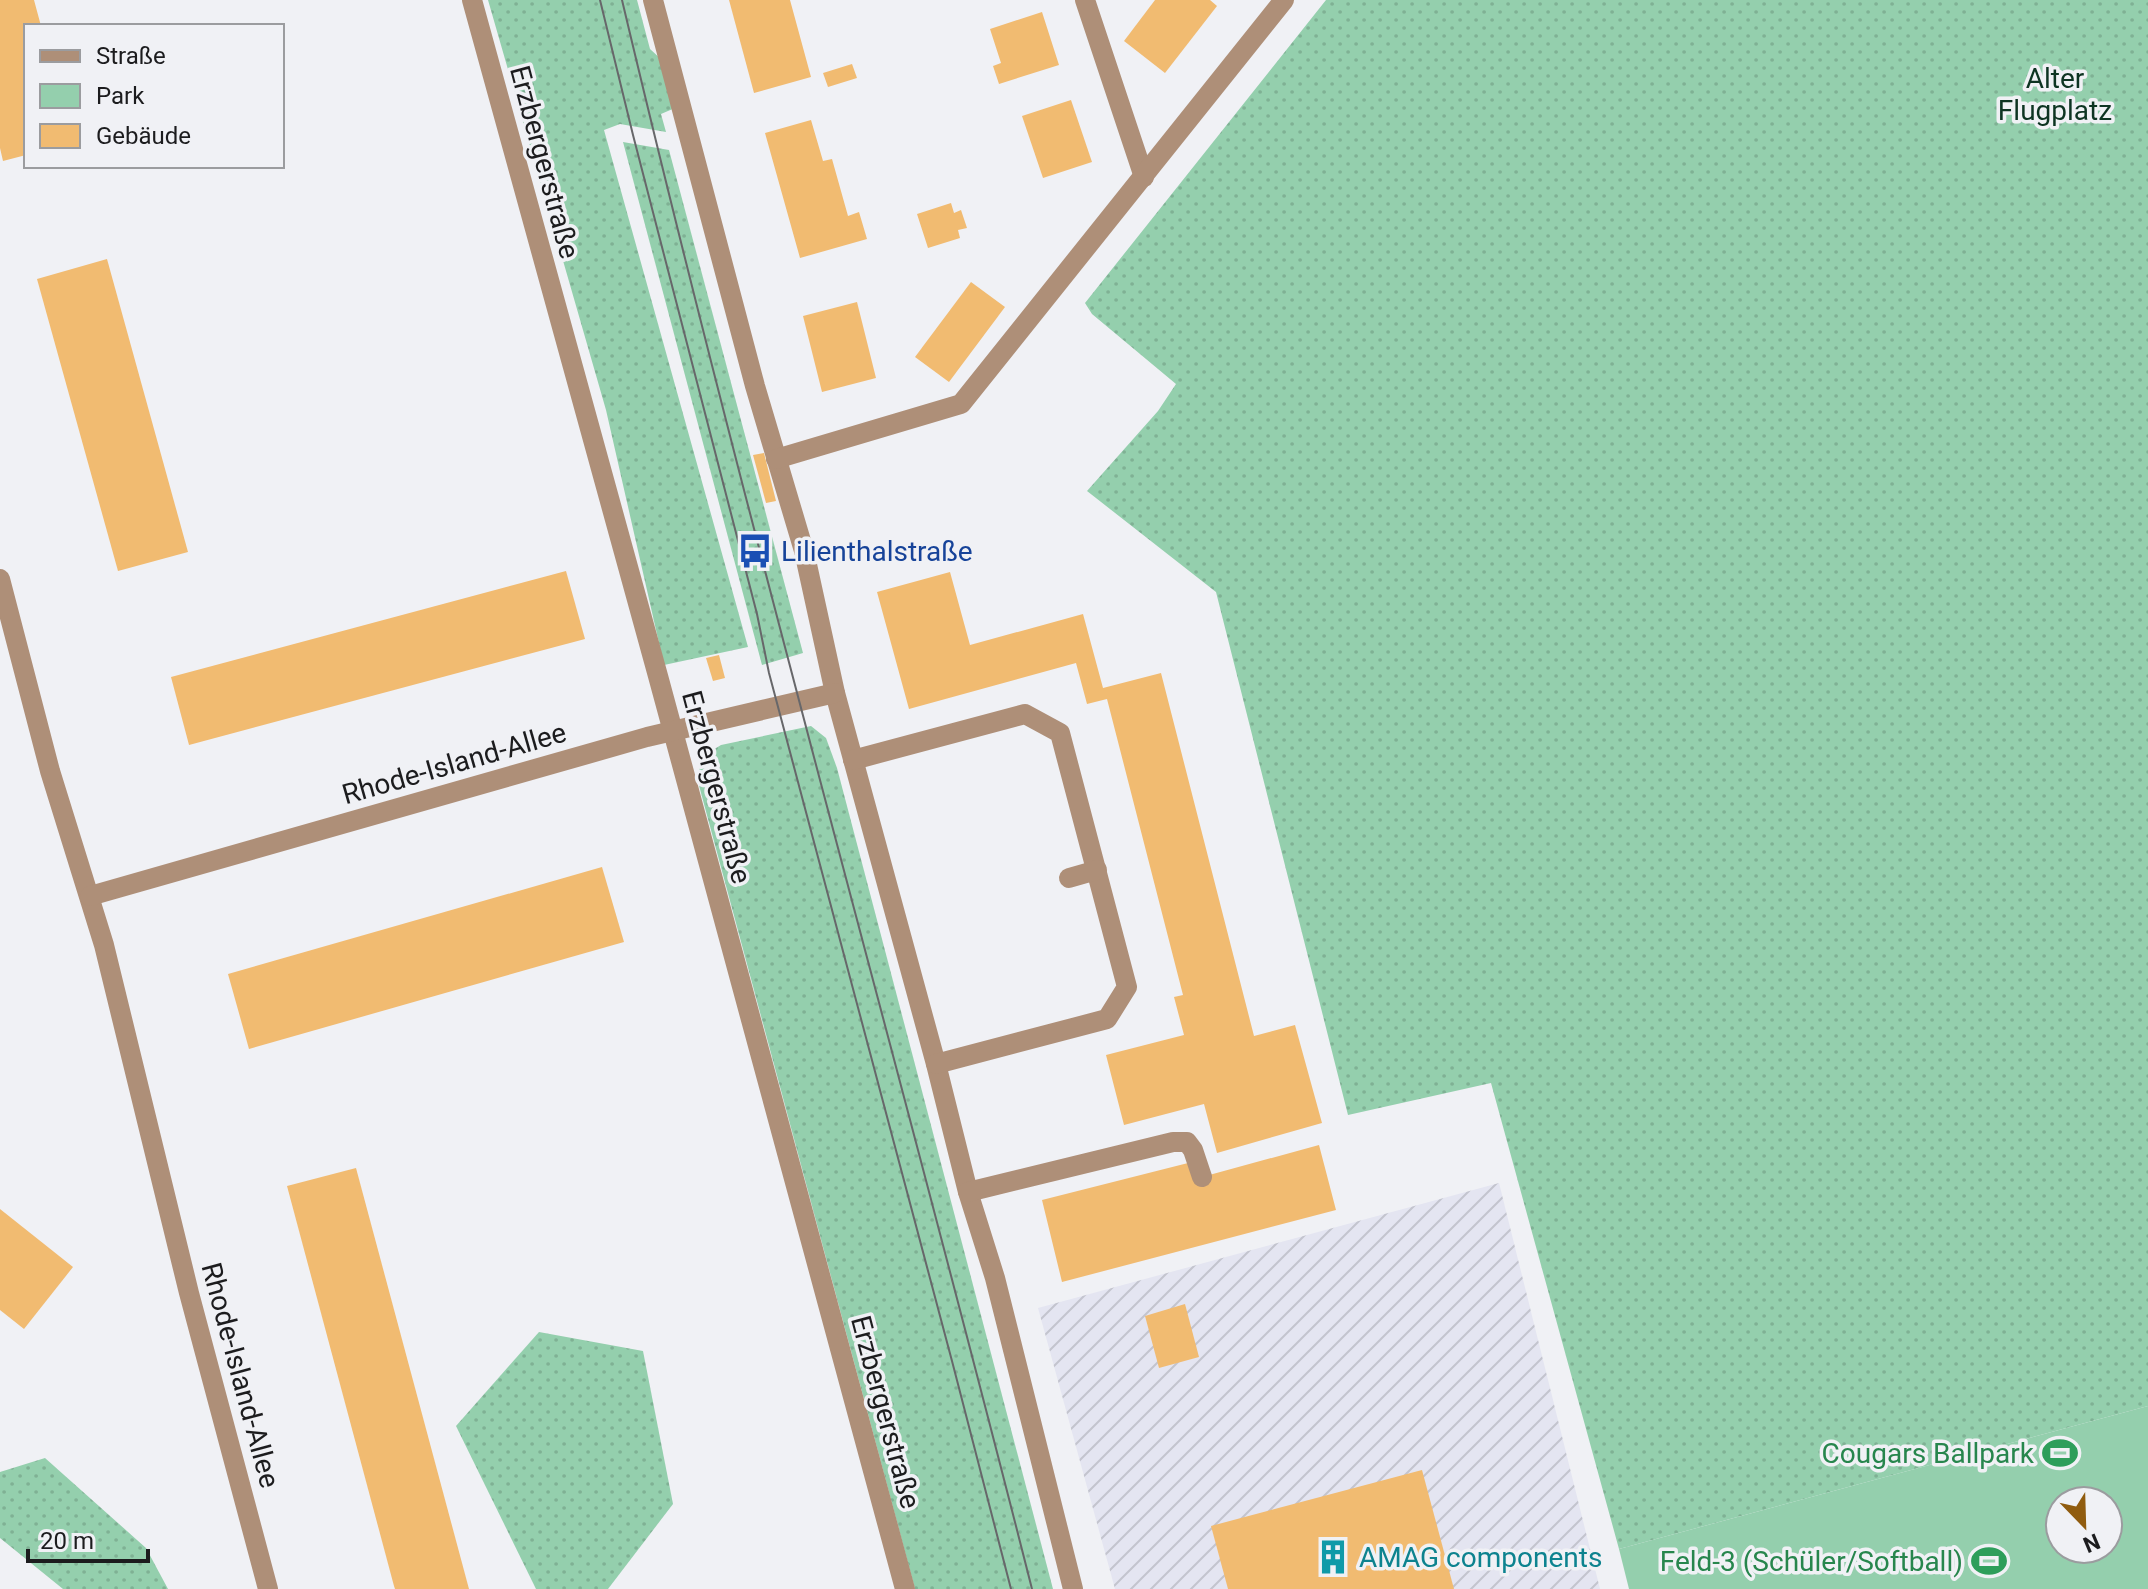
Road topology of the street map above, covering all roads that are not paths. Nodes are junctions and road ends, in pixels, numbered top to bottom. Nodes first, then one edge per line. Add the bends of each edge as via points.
1 (472, 0) edge
2 (653, 0) edge
3 (1085, 0) edge
4 (1284, 0) edge
5 (1144, 177) junction
6 (776, 459) junction
7 (0, 579) edge
8 (835, 693) junction
9 (672, 731) junction
10 (853, 760) junction
11 (1097, 870) junction
12 (1069, 878) dead end
13 (90, 896) junction
14 (936, 1064) junction
15 (1202, 1177) dead end
16 (968, 1192) junction
17 (268, 1589) edge
18 (905, 1589) edge
19 (1073, 1589) edge

1 - 9 street, Erzbergerstraße
2 - 6 street
3 - 5 street
4 - 5 street
5 - 6 street via 961,404
6 - 8 street via 804,551
7 - 13 street, Rhode-Island-Allee via 50,771
8 - 9 street, Rhode-Island-Allee
8 - 10 street
9 - 13 street, Rhode-Island-Allee
9 - 18 street, Erzbergerstraße
10 - 11 street via 1025,714 1060,733
10 - 14 street
11 - 12 street
11 - 14 street via 1127,987 1107,1019
13 - 17 street, Rhode-Island-Allee
14 - 16 street
15 - 16 street via 1187,1142 1173,1142
16 - 19 street via 995,1278

